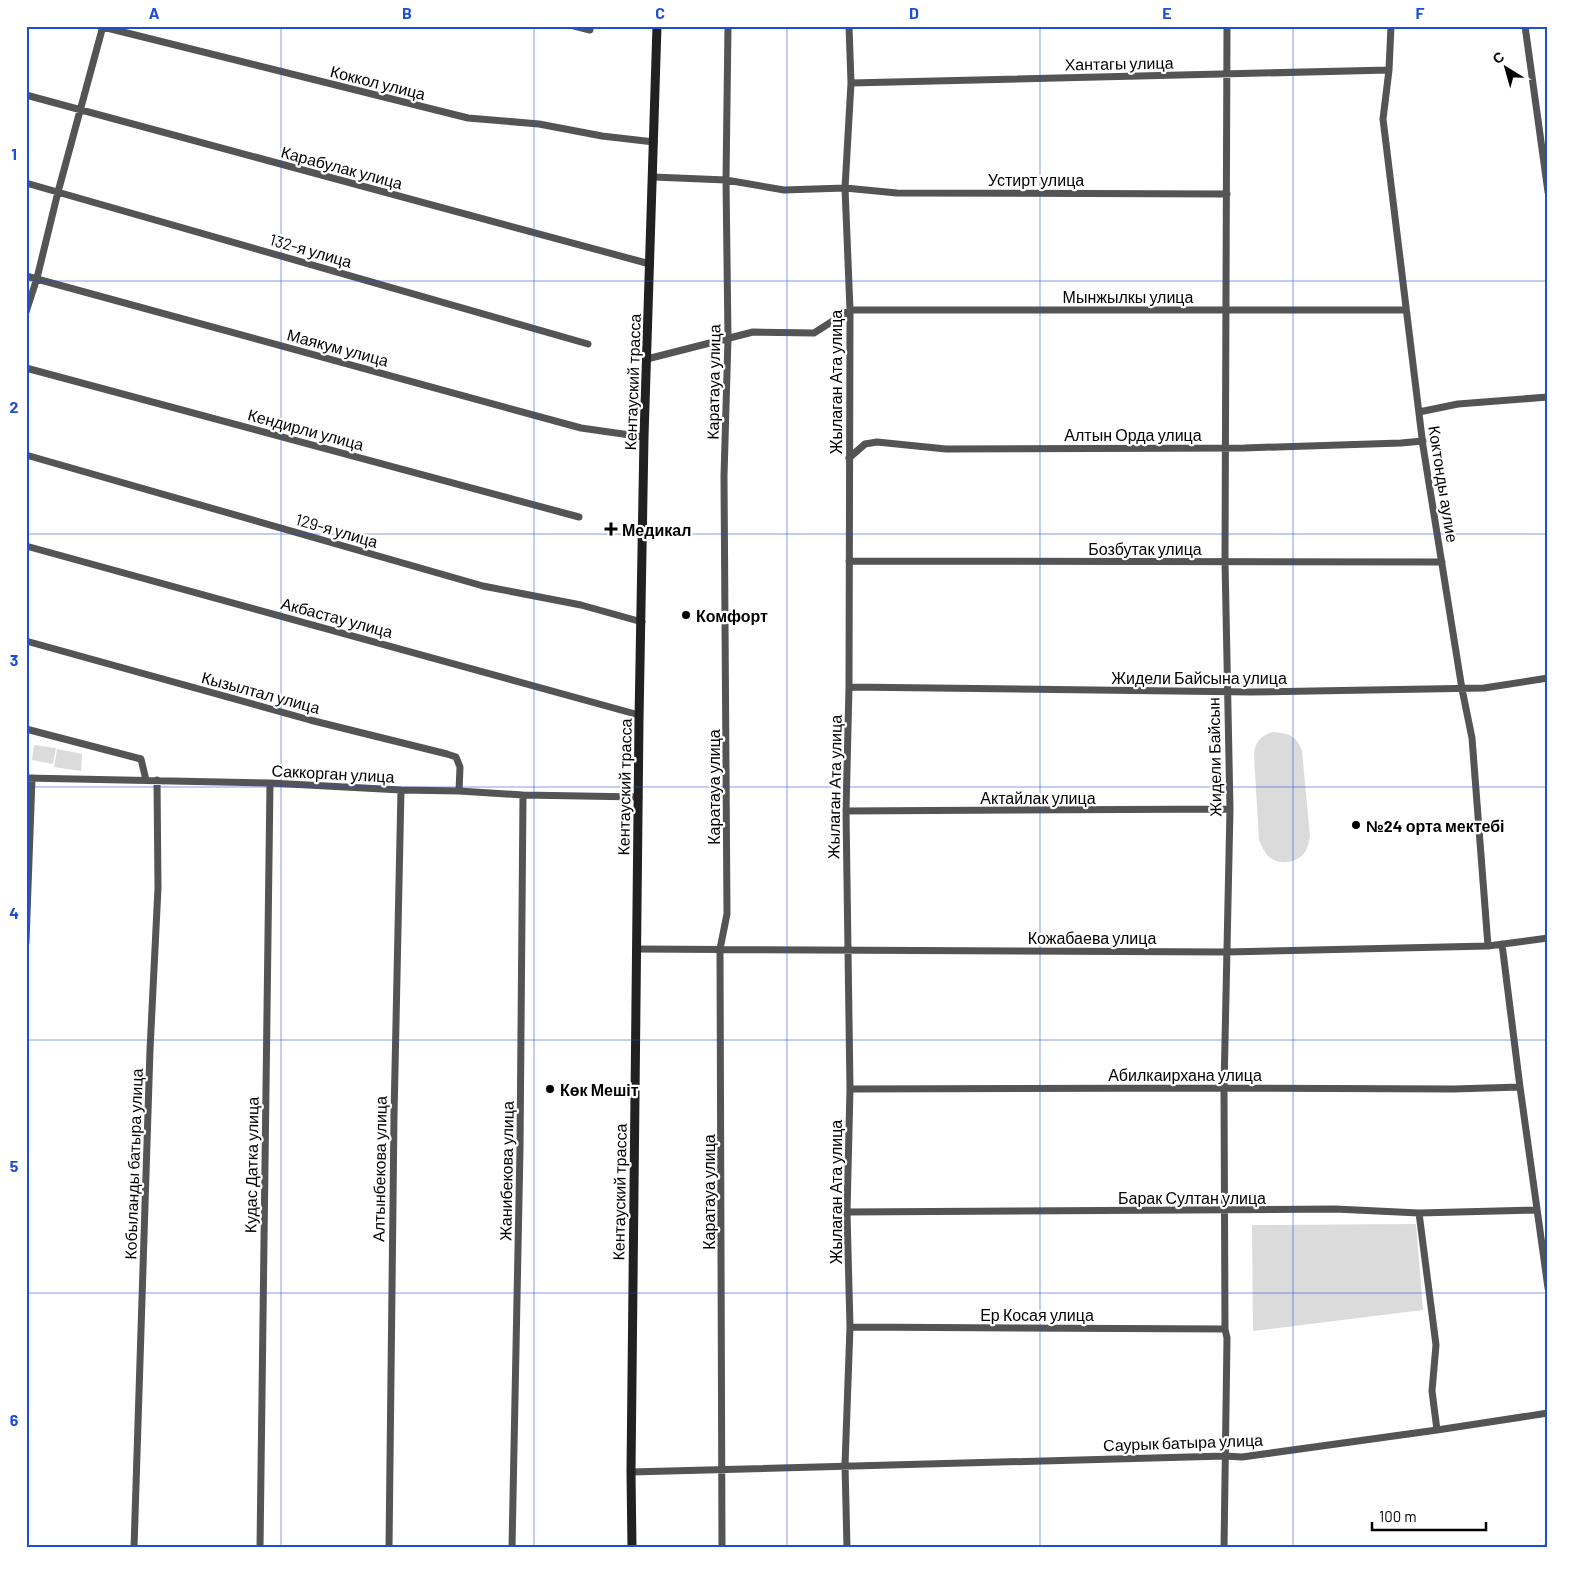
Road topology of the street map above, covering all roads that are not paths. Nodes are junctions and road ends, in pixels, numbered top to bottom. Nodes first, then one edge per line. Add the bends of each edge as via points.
1 (574, 26) edge
2 (657, 26) edge
3 (728, 26) edge
4 (849, 26) edge
5 (1227, 26) edge
6 (1391, 26) edge
7 (1525, 26) edge
8 (102, 27) edge
9 (590, 30) dead end
10 (1388, 70) junction
11 (1227, 74) junction
12 (851, 82) junction
13 (26, 96) edge
14 (80, 110) junction
15 (654, 142) junction
16 (653, 177) junction
17 (726, 180) junction
18 (26, 183) edge
19 (845, 188) junction
20 (58, 192) junction
21 (1548, 192) edge
22 (1227, 194) junction
23 (650, 264) junction
24 (26, 276) edge
25 (37, 278) junction
26 (850, 310) junction
27 (1226, 310) junction
28 (1405, 310) junction
29 (26, 312) edge
30 (728, 338) junction
31 (588, 344) dead end
32 (647, 359) junction
33 (26, 368) edge
34 (1548, 397) edge
35 (1419, 412) junction
36 (644, 437) junction
37 (1423, 441) junction
38 (1226, 448) junction
39 (26, 455) edge
40 (849, 458) junction
41 (579, 517) dead end
42 (26, 546) edge
43 (849, 561) junction
44 (1225, 561) junction
45 (1442, 562) junction
46 (642, 622) junction
47 (26, 641) edge
48 (1548, 678) edge
49 (849, 687) junction
50 (1462, 689) junction
51 (1227, 692) junction
52 (640, 715) junction
53 (26, 729) edge
54 (29, 778) edge
55 (146, 780) junction
56 (157, 780) junction
57 (270, 783) junction
58 (401, 790) junction
59 (459, 791) junction
60 (523, 795) junction
61 (639, 797) junction
62 (1230, 809) junction
63 (846, 811) junction
64 (1548, 938) edge
65 (26, 942) edge
66 (1502, 944) junction
67 (1488, 946) junction
68 (636, 949) junction
69 (720, 949) junction
70 (847, 949) junction
71 (1226, 952) junction
72 (1520, 1087) junction
73 (1224, 1088) junction
74 (850, 1089) junction
75 (1224, 1210) junction
76 (1536, 1210) junction
77 (847, 1212) junction
78 (1419, 1214) junction
79 (1548, 1288) edge
80 (850, 1327) junction
81 (1225, 1329) junction
82 (1548, 1412) edge
83 (1437, 1430) junction
84 (1226, 1456) junction
85 (845, 1465) junction
86 (722, 1470) junction
87 (631, 1472) junction
88 (134, 1548) edge
89 (260, 1548) edge
90 (389, 1548) edge
91 (512, 1548) edge
92 (632, 1548) edge
93 (722, 1548) edge
94 (847, 1548) edge
95 (1224, 1548) edge

1 - 9 street
2 - 15 main road, Кентауский трасса
3 - 17 street, Каратауа улица
4 - 12 street, Жылаган Ата улица
5 - 11 street, Жидели Байсын
6 - 10 street, Коктонды аулие
7 - 21 street
8 - 14 street
8 - 15 street, Коккол улица via 468,118 539,124
10 - 11 street, Хантагы улица
10 - 28 street, Коктонды аулие via 1383,119
11 - 12 street, Хантагы улица
11 - 22 street, Жидели Байсын
12 - 19 street, Жылаган Ата улица
13 - 14 street, Карабулак улица
14 - 20 street
14 - 23 street, Карабулак улица
15 - 16 main road, Кентауский трасса
16 - 17 street, Устирт улица
16 - 23 main road, Кентауский трасса
17 - 19 street, Устирт улица via 784,190
17 - 30 street, Каратауа улица
18 - 20 street, 132-я улица
19 - 22 street, Устирт улица via 897,194
19 - 26 street, Жылаган Ата улица
20 - 25 street
20 - 31 street, 132-я улица
22 - 27 street, Жидели Байсын
23 - 32 main road, Кентауский трасса
24 - 25 street, Маякум улица
25 - 29 street
25 - 36 street, Маякум улица via 581,428
26 - 27 street, Мынжылкы улица
26 - 30 street via 814,333 753,332
26 - 40 street, Жылаган Ата улица
27 - 28 street, Мынжылкы улица
27 - 38 street, Жидели Байсын
28 - 35 street, Коктонды аулие
30 - 32 street
30 - 69 street, Каратауа улица via 724,476 727,914
32 - 36 main road, Кентауский трасса
33 - 41 street, Кендирли улица
34 - 35 street via 1458,404
35 - 37 street, Коктонды аулие
36 - 46 main road, Кентауский трасса
37 - 38 street, Алтын Орда улица
37 - 45 street, Коктонды аулие
38 - 40 street, Алтын Орда улица via 946,449 877,442 865,444
38 - 44 street, Жидели Байсын
39 - 46 street, 129-я улица via 482,586 580,605
40 - 43 street, Жылаган Ата улица
42 - 52 street, Акбастау улица
43 - 44 street, Бозбутак улица
43 - 49 street, Жылаган Ата улица
44 - 45 street, Бозбутак улица
44 - 51 street, Жидели Байсын
45 - 50 street, Коктонды аулие
46 - 52 main road, Кентауский трасса
47 - 59 street, Кызылтал улица via 456,757 460,767
48 - 50 street, Жидели Байсына улица
49 - 51 street, Жидели Байсына улица
49 - 63 street, Жылаган Ата улица
50 - 51 street, Жидели Байсына улица
50 - 67 street, Коктонды аулие via 1472,738
51 - 62 street, Жидели Байсын
52 - 61 main road, Кентауский трасса
53 - 55 street via 141,758
54 - 55 street, Саккорган улица
54 - 65 street
55 - 56 street, Саккорган улица
56 - 57 street, Саккорган улица
56 - 88 street, Кобыланды батыра улица via 158,888
57 - 58 street, Саккорган улица
57 - 89 street, Кудас Датка улица
58 - 59 street, Саккорган улица
58 - 90 street, Алтынбекова улица
59 - 60 street, Саккорган улица
60 - 61 street, Саккорган улица
60 - 91 street, Жанибекова улица
61 - 68 main road, Кентауский трасса
62 - 63 street, Актайлак улица
62 - 71 street, Жидели Байсын
63 - 70 street, Жылаган Ата улица
64 - 66 street, Кожабаева улица
66 - 67 street, Кожабаева улица
66 - 72 street
67 - 71 street, Кожабаева улица
68 - 69 street, Кожабаева улица
68 - 87 main road, Кентауский трасса
69 - 70 street, Кожабаева улица
69 - 86 street, Каратауа улица
70 - 71 street, Кожабаева улица
70 - 74 street, Жылаган Ата улица
71 - 73 street, Жидели Байсын
72 - 73 street, Абилкаирхана улица
72 - 76 street
73 - 74 street, Абилкаирхана улица
73 - 75 street, Жидели Байсын
74 - 77 street, Жылаган Ата улица
75 - 77 street, Барак Султан улица
75 - 78 street, Барак Султан улица via 1335,1209
75 - 81 street, Жидели Байсын
76 - 78 street, Барак Султан улица
76 - 79 street
77 - 80 street, Жылаган Ата улица
78 - 83 street via 1436,1344 1432,1391
80 - 81 street, Ер Косая улица
80 - 85 street, Жылаган Ата улица
81 - 84 street, Жидели Байсын
82 - 83 street, Саурык батыра улица
83 - 84 street, Саурык батыра улица via 1242,1457
84 - 85 street, Саурык батыра улица
84 - 95 street, Жидели Байсын
85 - 86 street, Саурык батыра улица
85 - 94 street, Жылаган Ата улица
86 - 87 street, Саурык батыра улица
86 - 93 street, Каратауа улица
87 - 92 main road, Кентауский трасса

